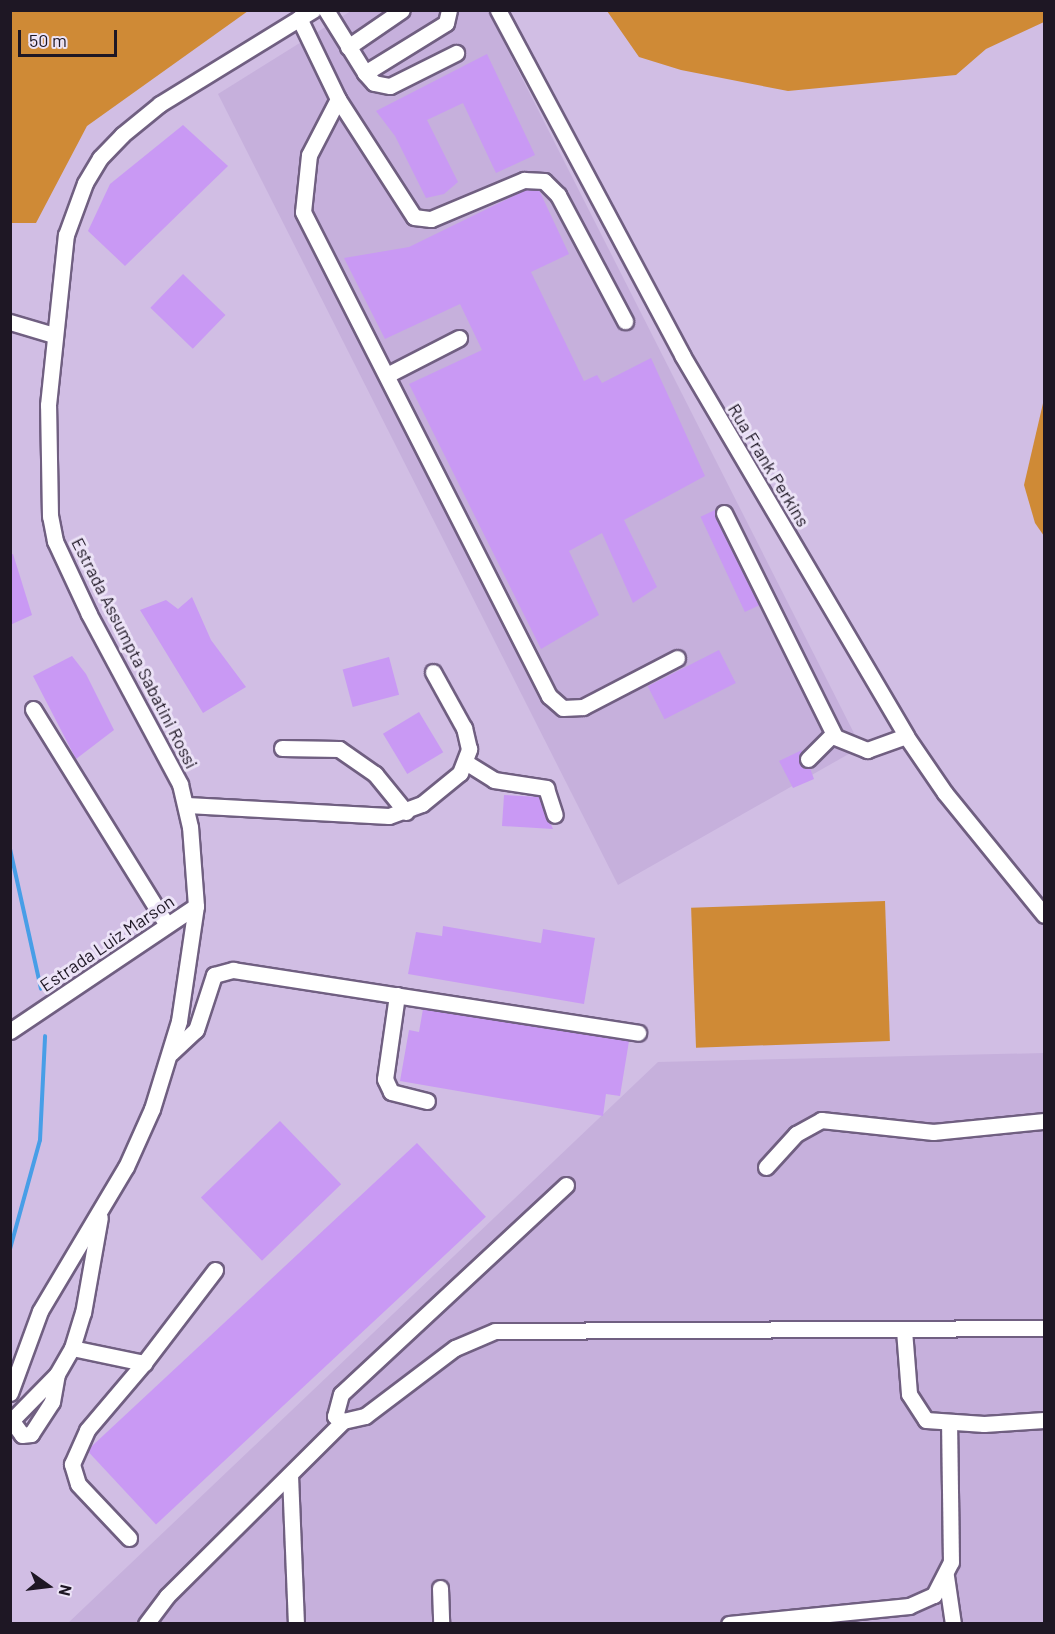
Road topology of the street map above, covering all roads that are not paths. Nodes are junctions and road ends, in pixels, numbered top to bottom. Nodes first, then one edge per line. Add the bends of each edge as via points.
1 (313, 10) edge
2 (326, 10) edge
3 (402, 10) edge
4 (449, 10) edge
5 (498, 10) edge
6 (299, 18) junction
7 (348, 47) junction
8 (456, 53) dead end
9 (364, 73) junction
10 (338, 99) junction
11 (625, 321) dead end
12 (10, 322) edge
13 (54, 335) junction
14 (459, 338) dead end
15 (387, 375) junction
16 (724, 513) dead end
17 (677, 658) dead end
18 (433, 672) dead end
19 (33, 710) dead end
20 (833, 734) junction
21 (906, 736) junction
22 (282, 748) dead end
23 (808, 759) dead end
24 (467, 762) junction
25 (187, 806) junction
26 (406, 812) junction
27 (555, 815) dead end
28 (196, 906) junction
29 (1044, 915) edge
30 (167, 926) junction
31 (397, 995) junction
32 (10, 1031) edge
33 (638, 1033) dead end
34 (171, 1053) junction
35 (427, 1101) dead end
36 (1044, 1121) edge
37 (766, 1167) dead end
38 (566, 1185) dead end
39 (102, 1204) junction
40 (215, 1270) dead end
41 (1044, 1328) edge
42 (904, 1330) junction
43 (72, 1348) junction
44 (144, 1363) junction
45 (57, 1374) junction
46 (10, 1393) edge
47 (1044, 1420) edge
48 (11, 1421) edge
49 (343, 1421) junction
50 (949, 1423) junction
51 (290, 1475) junction
52 (129, 1538) dead end
53 (946, 1576) junction
54 (440, 1588) dead end
55 (146, 1623) edge
56 (296, 1623) edge
57 (441, 1623) edge
58 (729, 1623) edge
59 (953, 1623) edge

1 - 6 street, Estrada Assumpta Sabatini Rossi
2 - 7 street
3 - 7 street
4 - 9 street via 446,23
5 - 21 street, Rua Frank Perkins via 687,365
6 - 10 street
6 - 13 street, Estrada Assumpta Sabatini Rossi via 160,104 100,158 66,235
7 - 9 street
8 - 9 street via 390,86 374,83
10 - 11 street via 410,212 420,219 431,219 524,180 549,184
10 - 15 street via 309,154 303,212
12 - 13 street
13 - 25 street, Estrada Assumpta Sabatini Rossi via 45,465 55,541 89,614 162,743
14 - 15 street
15 - 17 street via 549,696 563,708 583,707
16 - 20 street
18 - 24 street via 464,728
19 - 30 street
20 - 21 street via 867,750
20 - 23 street
21 - 29 street, Rua Frank Perkins via 945,793
22 - 26 street via 339,749 375,774
24 - 26 street via 442,790
24 - 27 street via 494,780 546,788
25 - 26 street via 389,816
25 - 28 street, Estrada Assumpta Sabatini Rossi
28 - 30 street, Estrada Luiz Marson
28 - 34 street, Estrada Assumpta Sabatini Rossi
30 - 32 street, Estrada Luiz Marson
31 - 33 street
31 - 34 street via 221,971 214,975 196,1030
31 - 35 street via 385,1079 392,1092
34 - 39 street, Estrada Assumpta Sabatini Rossi via 130,1159
36 - 37 street via 933,1132 821,1120 796,1134
38 - 49 street via 341,1394 335,1416
39 - 43 street via 90,1283
39 - 46 street, Estrada Assumpta Sabatini Rossi via 40,1311
40 - 44 street
41 - 42 street
42 - 49 street via 495,1331 455,1348 365,1416
42 - 50 street via 909,1394 916,1410 926,1420
43 - 44 street
43 - 45 street
44 - 52 street via 87,1430 72,1464 78,1484
45 - 48 street
45 - 48 street via 52,1402 31,1434 22,1434
47 - 50 street
49 - 51 street
50 - 53 street via 951,1562
51 - 55 street via 168,1596
51 - 56 street
53 - 58 street via 934,1595 909,1606
53 - 59 street
54 - 57 street

